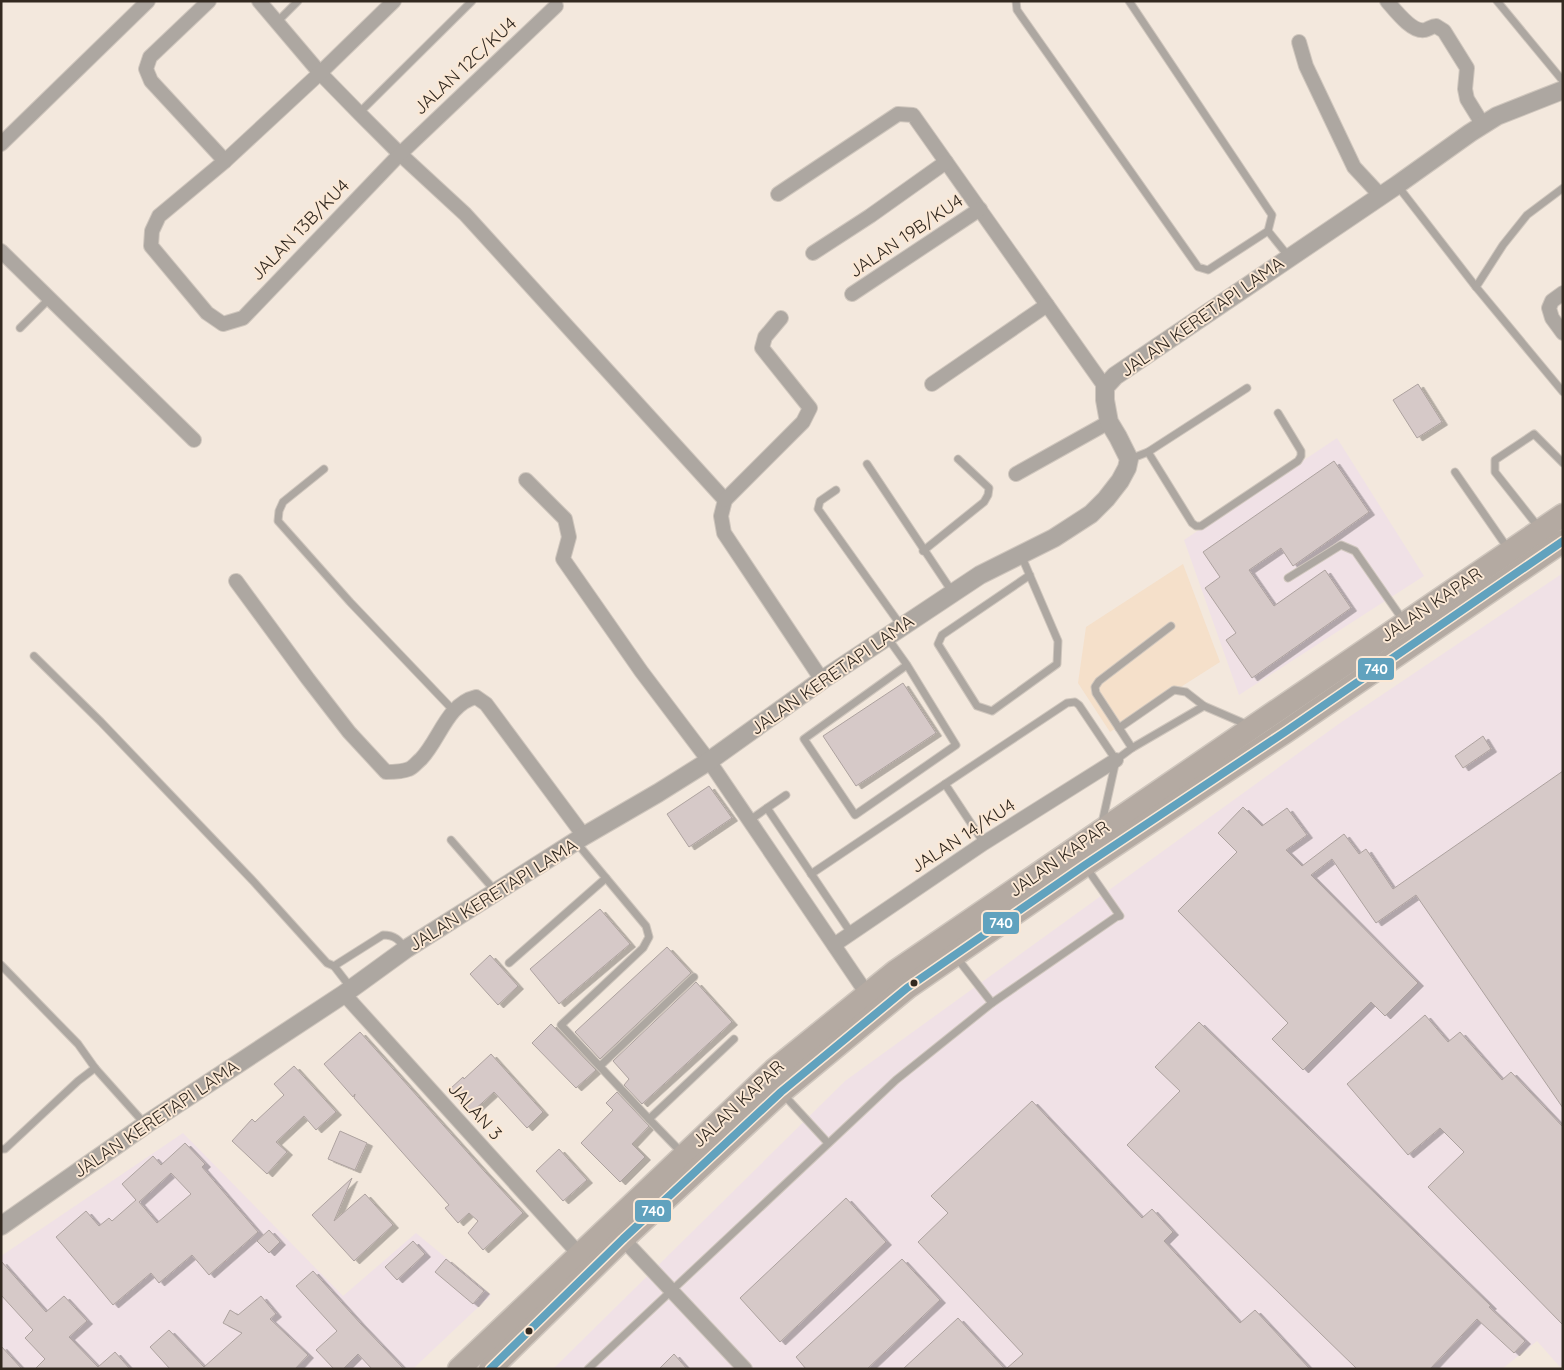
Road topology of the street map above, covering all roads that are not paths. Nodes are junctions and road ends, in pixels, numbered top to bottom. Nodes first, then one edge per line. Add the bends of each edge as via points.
1 (148, 1) edge
2 (209, 1) edge
3 (259, 1) edge
4 (298, 1) edge
5 (394, 1) edge
6 (472, 1) edge
7 (1016, 1) edge
8 (1129, 1) edge
9 (1387, 1) edge
10 (1497, 1) edge
11 (556, 6) dead end
12 (277, 22) junction
13 (1299, 42) dead end
14 (320, 73) junction
15 (1563, 81) edge
16 (1563, 90) edge
17 (359, 113) junction
18 (1483, 125) junction
19 (1, 144) edge
20 (400, 154) junction
21 (225, 161) junction
22 (946, 162) junction
23 (1397, 185) junction
24 (1563, 188) edge
25 (778, 194) dead end
26 (1380, 195) junction
27 (980, 210) junction
28 (1268, 231) junction
29 (1, 251) edge
30 (813, 253) dead end
31 (1289, 257) junction
32 (1476, 286) junction
33 (1563, 293) edge
34 (852, 294) dead end
35 (50, 298) junction
36 (1048, 305) junction
37 (781, 318) dead end
38 (20, 328) dead end
39 (1563, 334) edge
40 (932, 384) dead end
41 (1105, 387) junction
42 (1247, 388) dead end
43 (1563, 392) edge
44 (1278, 412) dead end
45 (1109, 422) junction
46 (194, 440) dead end
47 (1148, 452) junction
48 (958, 458) dead end
49 (1129, 459) junction
50 (1563, 462) edge
51 (867, 464) dead end
52 (324, 469) dead end
53 (1455, 472) dead end
54 (1016, 474) dead end
55 (526, 480) dead end
56 (836, 490) dead end
57 (725, 500) junction
58 (1563, 515) edge
59 (1541, 530) junction
60 (1563, 541) edge
61 (923, 551) junction
62 (1510, 552) junction
63 (1021, 555) junction
64 (1030, 576) junction
65 (1288, 578) dead end
66 (236, 580) dead end
67 (953, 593) junction
68 (1406, 623) junction
69 (1171, 626) dead end
70 (902, 627) junction
71 (887, 637) junction
72 (34, 656) dead end
73 (907, 664) junction
74 (822, 680) junction
75 (1204, 706) junction
76 (453, 710) junction
77 (1254, 727) junction
78 (1118, 728) junction
79 (1132, 748) junction
80 (710, 760) junction
81 (1116, 760) junction
82 (945, 784) junction
83 (786, 795) dead end
84 (767, 808) junction
85 (750, 820) junction
86 (1100, 830) junction
87 (580, 839) junction
88 (451, 840) dead end
89 (984, 843) junction
90 (1085, 865) junction
91 (811, 874) junction
92 (606, 878) junction
93 (496, 892) junction
94 (851, 933) junction
95 (834, 945) junction
96 (406, 949) junction
97 (955, 956) junction
98 (509, 963) dead end
99 (1, 965) edge
100 (334, 966) junction
101 (694, 977) dead end
102 (347, 991) junction
103 (867, 994) junction
104 (992, 1003) junction
105 (734, 1039) dead end
106 (600, 1066) junction
107 (95, 1068) junction
108 (781, 1092) junction
109 (650, 1119) junction
110 (145, 1125) junction
111 (828, 1143) junction
112 (1, 1149) edge
113 (683, 1155) junction
114 (1, 1226) edge
115 (624, 1239) junction
116 (579, 1254) junction
117 (672, 1291) junction
118 (459, 1369) edge
119 (490, 1369) edge
120 (588, 1369) edge
121 (745, 1369) edge

1 - 19 street
2 - 21 street via 150,57 146,69 151,81
3 - 12 street
4 - 12 lane
5 - 14 street
6 - 17 lane
7 - 28 lane via 1017,10 1198,267 1208,270
8 - 28 lane via 1272,215
9 - 18 street via 1413,27 1422,30 1436,26 1444,31 1467,68 1467,99
10 - 15 lane
11 - 20 street, JALAN 12C/KU4
12 - 14 street
13 - 26 street via 1306,66 1354,167
14 - 17 street
14 - 21 street
16 - 18 street, JALAN KERETAPI LAMA via 1510,110
17 - 20 street
18 - 23 street, JALAN KERETAPI LAMA
20 - 21 street, JALAN 13B/KU4 via 242,318 223,324 207,313 151,246 152,231 159,216
20 - 57 street via 466,214
22 - 25 street via 913,116 898,114
22 - 27 street
22 - 30 street
23 - 26 street, JALAN KERETAPI LAMA
23 - 32 lane
24 - 32 lane via 1527,215
26 - 31 street, JALAN KERETAPI LAMA
27 - 34 street, JALAN 19B/KU4
27 - 36 street
28 - 31 lane
29 - 35 street
31 - 41 street, JALAN KERETAPI LAMA via 1115,376
32 - 43 lane
33 - 39 street via 1552,300 1549,308
35 - 38 lane
35 - 46 street
36 - 40 street
36 - 41 street
37 - 57 street via 765,337 762,348 810,408 803,422
41 - 45 street, JALAN KERETAPI LAMA
42 - 47 lane
44 - 47 lane via 1301,451 1298,461 1201,526 1192,523
45 - 49 street, JALAN KERETAPI LAMA
45 - 54 street
47 - 49 lane
48 - 61 lane via 989,488 988,495 984,502
49 - 63 street, JALAN KERETAPI LAMA via 1120,481 1091,514
50 - 59 lane via 1534,434 1495,460 1495,472
51 - 61 lane
52 - 76 lane via 283,502 278,521
53 - 62 lane
55 - 80 street via 566,518 569,538 564,558 641,671
56 - 70 lane via 820,501 818,509
57 - 74 street via 721,516 724,533
58 - 59 highway, JALAN KAPAR
59 - 62 highway, JALAN KAPAR
60 - 90 highway, JALAN KAPAR
61 - 67 lane
62 - 68 highway, JALAN KAPAR
63 - 64 lane
63 - 67 street, JALAN KERETAPI LAMA via 980,575
64 - 64 lane via 1058,641 1057,664 992,711 978,706 938,644 942,635
65 - 68 lane via 1341,545 1355,551
66 - 76 street via 349,732 386,772 411,769 430,749
67 - 70 street, JALAN KERETAPI LAMA
68 - 77 highway, JALAN KAPAR
69 - 78 lane via 1098,681 1096,693
70 - 71 street, JALAN KERETAPI LAMA
71 - 73 lane
71 - 74 street, JALAN KERETAPI LAMA
72 - 100 lane
73 - 73 lane via 956,745 856,816 804,739
74 - 80 street, JALAN KERETAPI LAMA
75 - 77 lane
75 - 78 lane via 1186,692 1174,690
75 - 79 lane
76 - 87 street via 467,699 476,697 486,704
77 - 86 highway, JALAN KAPAR
78 - 79 lane
79 - 81 lane
80 - 85 street
80 - 87 street, JALAN KERETAPI LAMA
81 - 82 lane via 1075,702 1068,703
81 - 86 lane
81 - 89 street, JALAN 14/KU4
82 - 89 lane
82 - 91 lane
83 - 84 lane
84 - 85 lane
84 - 91 lane
85 - 95 street
86 - 103 highway, JALAN KAPAR
87 - 92 lane
87 - 93 street, JALAN KERETAPI LAMA
88 - 93 lane
89 - 94 street, JALAN 14/KU4
90 - 97 highway, JALAN KAPAR
90 - 104 lane via 1120,916
91 - 94 lane
92 - 98 lane
92 - 106 lane via 646,926 649,937 643,948 561,1025
93 - 96 street, JALAN KERETAPI LAMA
94 - 95 street, JALAN 14/KU4
95 - 103 street
96 - 100 lane via 398,938 383,935
96 - 102 street, JALAN KERETAPI LAMA
97 - 104 lane
97 - 108 highway, JALAN KAPAR via 907,988
99 - 107 lane via 78,1044
100 - 102 lane
101 - 106 lane
102 - 110 street, JALAN KERETAPI LAMA
102 - 116 street, JALAN 3
103 - 113 highway, JALAN KAPAR via 774,1070
104 - 111 lane via 896,1080
105 - 109 lane
106 - 109 lane
107 - 110 lane
107 - 112 lane via 5,1149
108 - 111 lane
108 - 115 highway, JALAN KAPAR
109 - 113 lane
110 - 114 street, JALAN KERETAPI LAMA
111 - 117 lane
113 - 116 highway, JALAN KAPAR
115 - 117 street
115 - 119 highway, JALAN KAPAR
116 - 118 highway, JALAN KAPAR
117 - 120 lane
117 - 121 street

